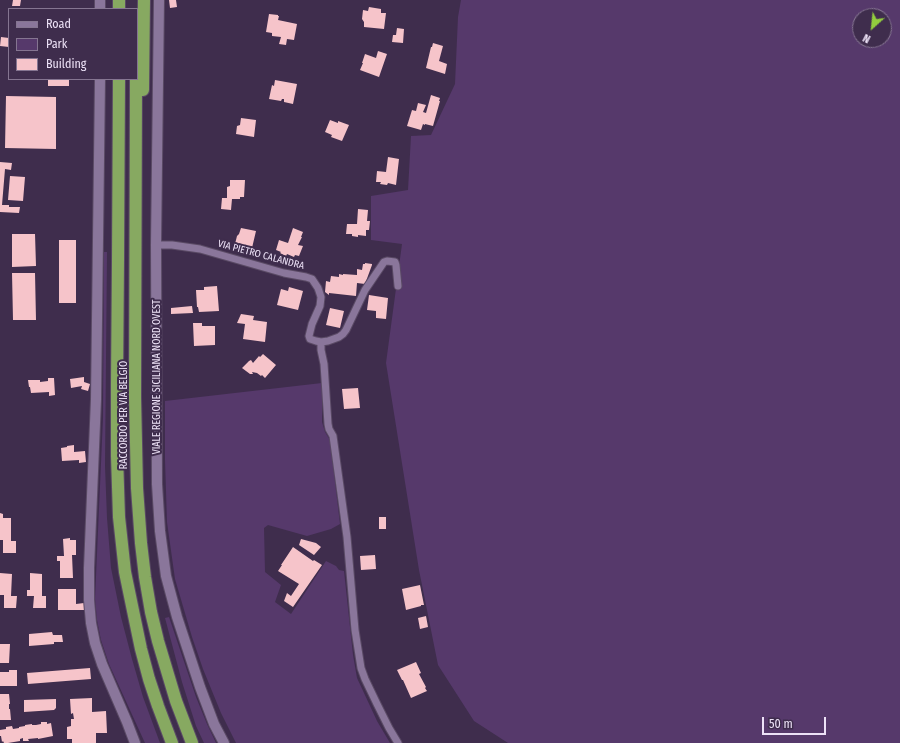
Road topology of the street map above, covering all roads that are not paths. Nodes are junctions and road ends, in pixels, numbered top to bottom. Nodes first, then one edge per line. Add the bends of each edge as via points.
1 (144, 0) edge
2 (159, 0) edge
3 (100, 80) edge
4 (119, 80) edge
5 (136, 80) edge
6 (136, 203) junction
7 (156, 245) junction
8 (398, 286) dead end
9 (321, 342) junction
10 (135, 743) edge
11 (172, 743) edge
12 (192, 743) edge
13 (224, 743) edge
14 (398, 743) edge

1 - 6 highway via 142,108
2 - 7 street, VIALE REGIONE SICILIANA NORD OVEST
3 - 10 street via 96,399 89,600 95,643
4 - 11 highway, RACCORDO PER VIA BELGIO via 116,383 119,517 125,572 141,650
5 - 6 highway, RACCORDO PER VIA BELGIO
6 - 12 highway, RACCORDO PER VIA BELGIO via 135,397 137,488 144,577 158,641
7 - 9 street, VIA PIETRO CALANDRA via 200,249 312,280 318,288 321,300 309,336 310,339
7 - 13 street, VIALE REGIONE SICILIANA NORD OVEST via 157,484 166,576 188,654 214,724
8 - 9 street via 395,262 384,262 365,290 343,334
9 - 14 street via 328,424 333,436 347,537 361,668

